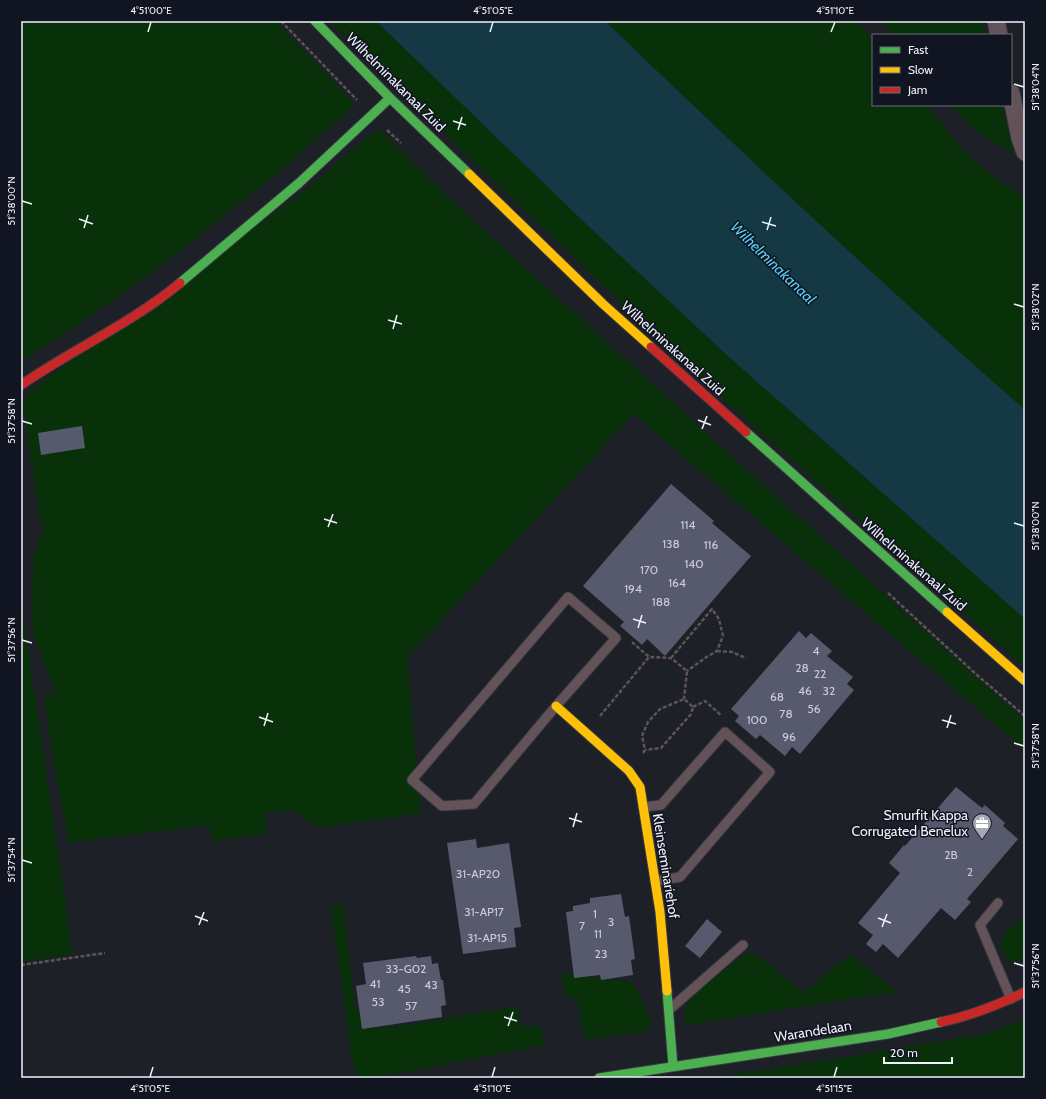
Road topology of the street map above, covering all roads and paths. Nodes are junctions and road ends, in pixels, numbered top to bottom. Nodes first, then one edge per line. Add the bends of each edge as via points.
1 (315, 21) edge
2 (996, 21) edge
3 (999, 34) edge
4 (390, 98) junction
5 (1012, 98) edge
6 (1025, 152) edge
7 (21, 386) edge
8 (616, 638) junction
9 (717, 651) junction
10 (649, 657) junction
11 (671, 658) junction
12 (746, 658) dead end
13 (687, 672) junction
14 (1025, 681) edge
15 (684, 699) junction
16 (556, 706) junction
17 (693, 707) junction
18 (585, 732) junction
19 (725, 732) junction
20 (645, 750) junction
21 (629, 770) junction
22 (643, 807) junction
23 (655, 881) junction
24 (998, 903) dead end
25 (743, 945) dead end
26 (105, 953) dead end
27 (21, 966) edge
28 (1025, 992) edge
29 (1010, 999) junction
30 (668, 1012) junction
31 (673, 1066) junction
32 (599, 1078) edge

1 - 4 street, Wilhelminakanaal Zuid
2 - 3 street
4 - 7 street via 299,183 175,287 125,322
4 - 14 street, Wilhelminakanaal Zuid via 603,304
5 - 6 street
8 - 10 path via 626,638
8 - 16 lane
8 - 16 lane via 568,597 412,780 442,806 474,804
9 - 11 path via 723,636 719,619 712,609
9 - 12 path via 732,652
9 - 13 path
10 - 11 path
10 - 18 path
11 - 13 path
13 - 15 path
15 - 17 path
15 - 20 path via 660,709 648,722 642,736
16 - 18 street, Kleinseminariehof
17 - 19 path via 705,701 726,720
17 - 20 path via 691,714 661,748
18 - 21 street, Kleinseminariehof
19 - 22 lane via 661,805
19 - 23 lane via 770,772 680,877
20 - 21 path
21 - 22 street, Kleinseminariehof via 640,787
22 - 23 street, Kleinseminariehof
23 - 30 street, Kleinseminariehof
24 - 29 lane via 980,925
25 - 30 lane
26 - 27 path
28 - 29 street, Warandelaan
29 - 31 street, Warandelaan via 956,1019 888,1034
30 - 31 street, Kleinseminariehof
31 - 32 street, Warandelaan

